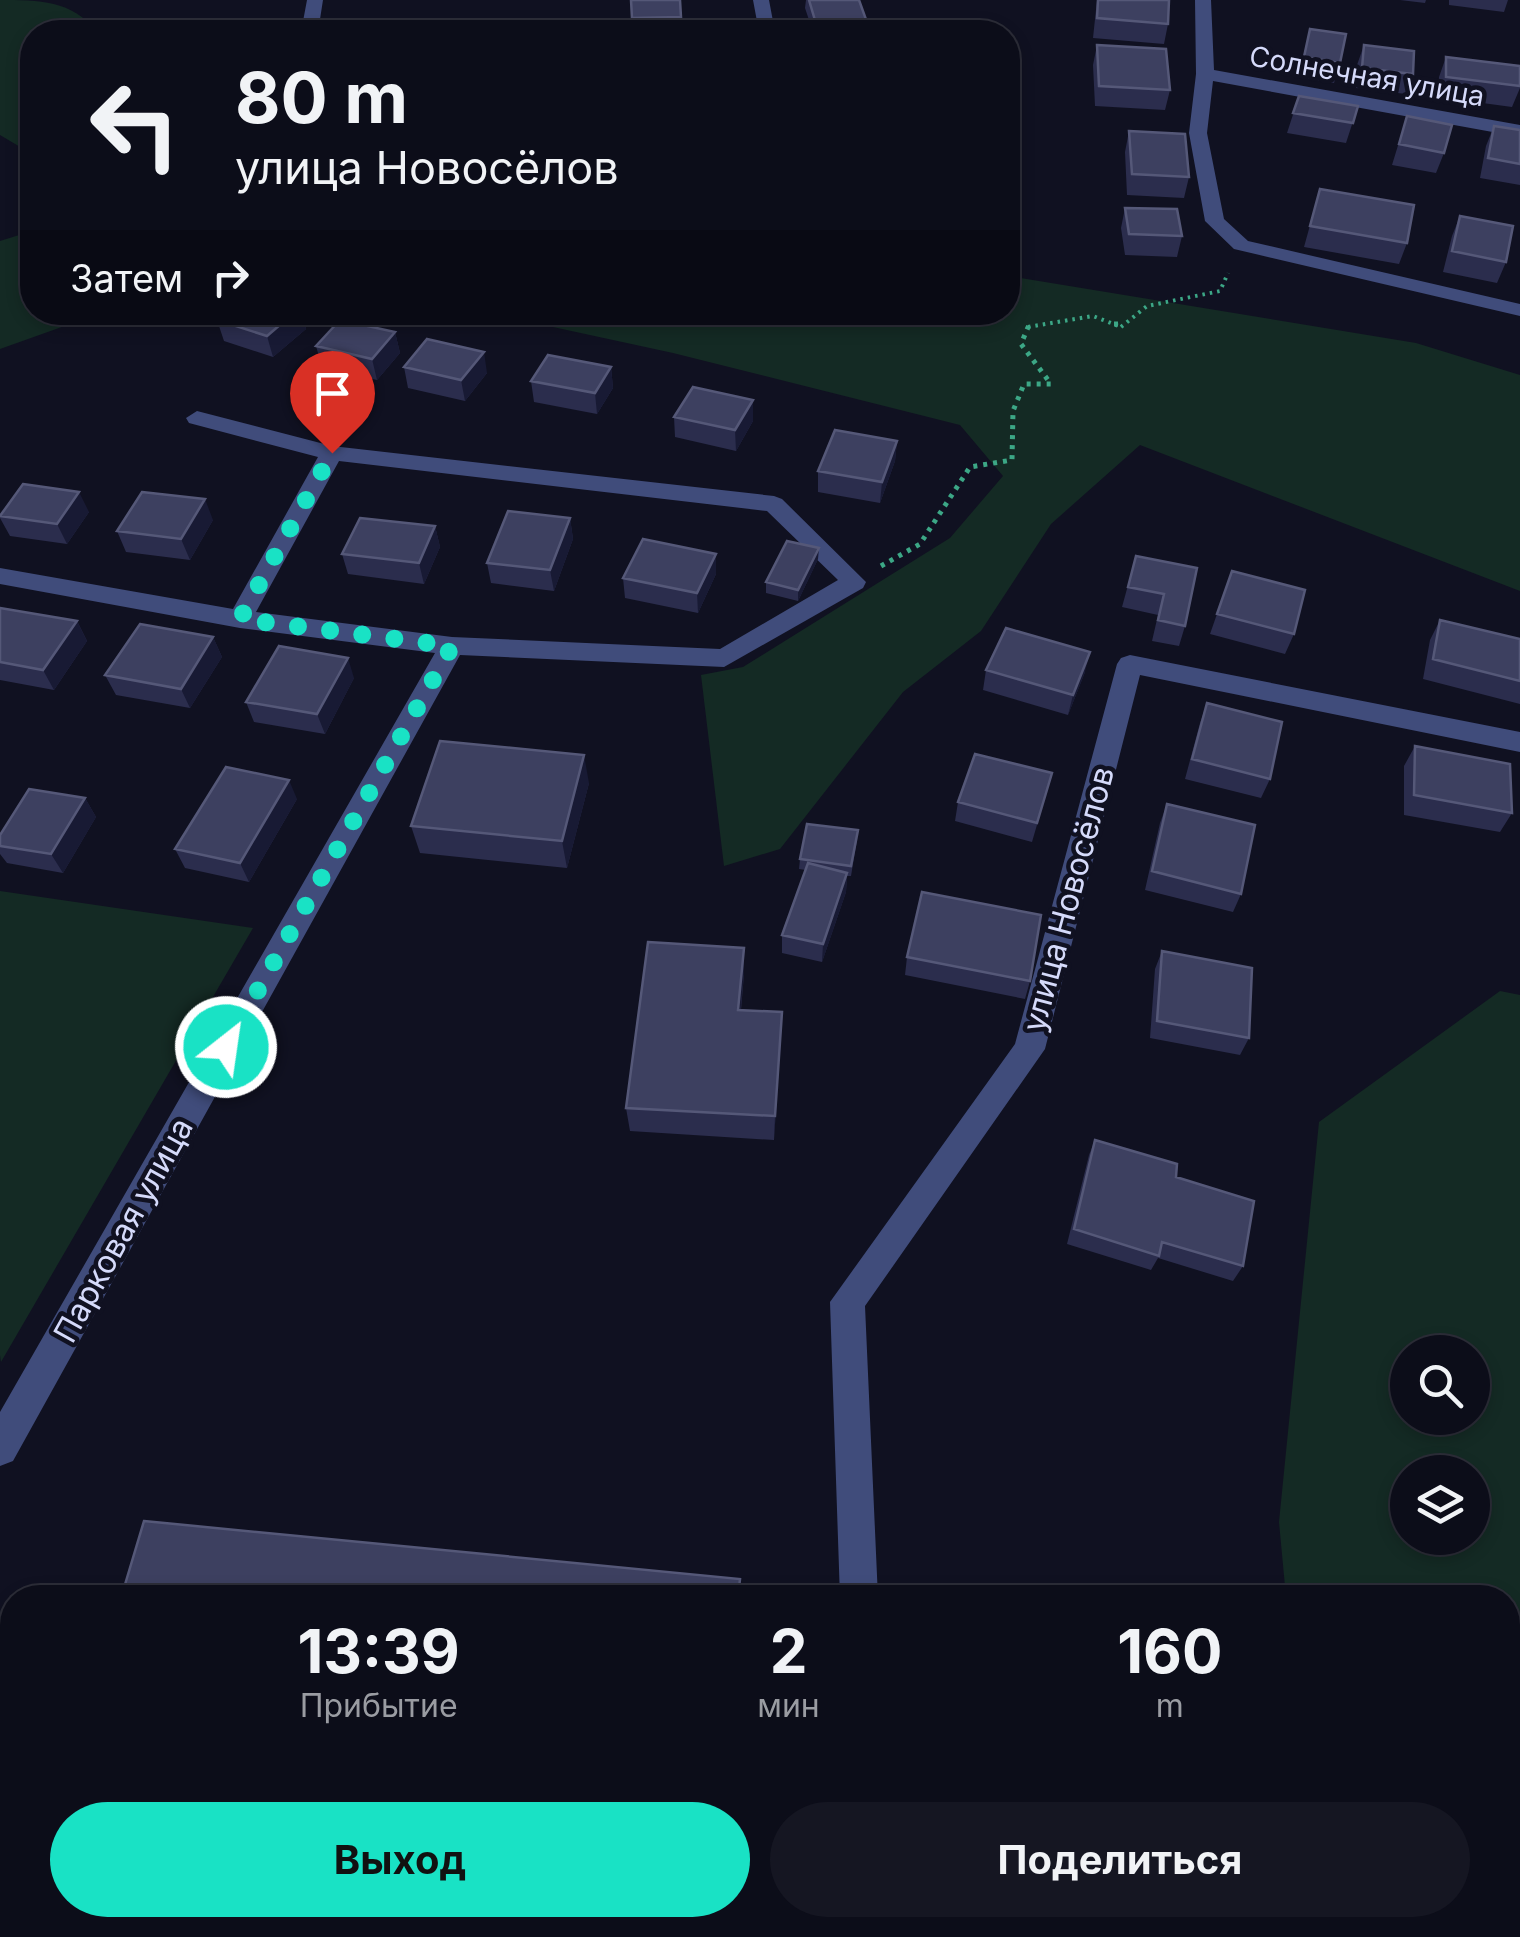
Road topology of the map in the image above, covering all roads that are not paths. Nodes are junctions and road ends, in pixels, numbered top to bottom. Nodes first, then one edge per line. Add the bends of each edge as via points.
1 (1204, 0) edge
2 (1205, 74) junction
3 (1520, 131) edge
4 (1520, 310) edge
5 (197, 418) dead end
6 (332, 453) junction
7 (0, 576) edge
8 (240, 619) junction
9 (452, 646) junction
10 (1520, 742) edge
11 (0, 1448) edge
12 (858, 1585) edge

1 - 2 street
2 - 3 street, Солнечная улица
2 - 4 street via 1198,133 1215,221 1241,245
5 - 6 street
6 - 8 street
6 - 9 street via 774,504 854,582 724,658
7 - 8 street
8 - 9 street
9 - 11 street, Парковая улица
10 - 12 street, улица Новосёлов via 1130,664 1028,1049 847,1302

